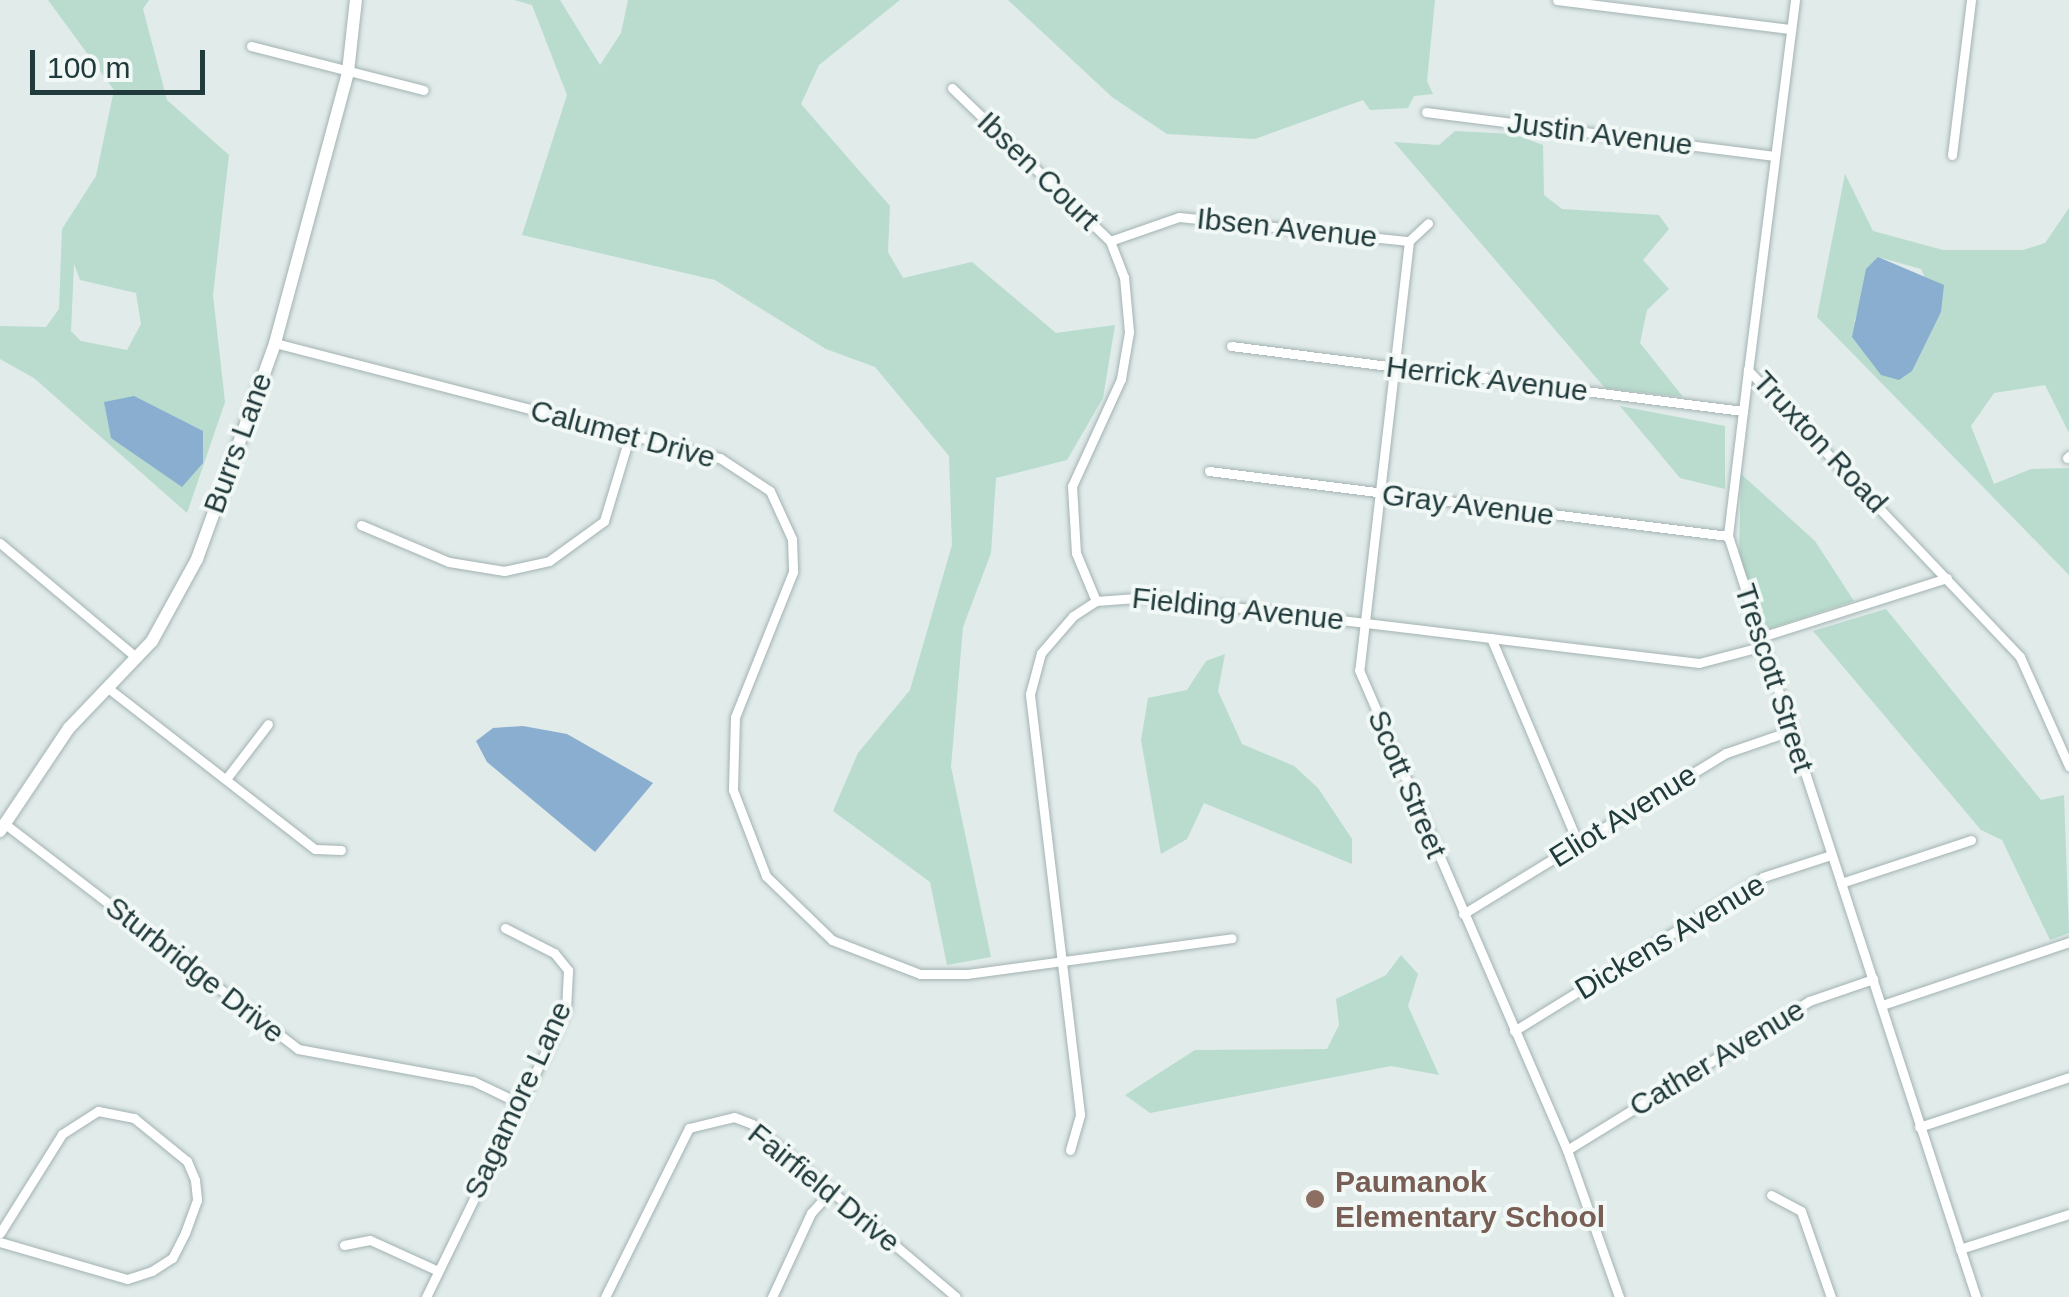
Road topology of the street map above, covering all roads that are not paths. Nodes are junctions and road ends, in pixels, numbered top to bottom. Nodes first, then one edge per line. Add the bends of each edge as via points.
1 (356, 0) edge
2 (1557, 0) edge
3 (1794, 0) edge
4 (1971, 0) edge
5 (1790, 29) junction
6 (251, 46) dead end
7 (348, 72) junction
8 (952, 88) dead end
9 (423, 90) dead end
10 (1426, 112) dead end
11 (1952, 155) dead end
12 (1774, 156) junction
13 (1428, 223) dead end
14 (1408, 241) junction
15 (1110, 242) junction
16 (275, 343) junction
17 (1231, 346) dead end
18 (1393, 367) junction
19 (1748, 370) junction
20 (1743, 411) junction
21 (630, 435) junction
22 (1209, 472) dead end
23 (1379, 494) junction
24 (362, 525) dead end
25 (1728, 536) junction
26 (0, 543) edge
27 (1947, 578) junction
28 (1096, 601) junction
29 (1363, 621) junction
30 (1491, 638) junction
31 (1763, 641) junction
32 (136, 657) junction
33 (108, 688) junction
34 (268, 724) dead end
35 (1790, 731) junction
36 (2069, 766) edge
37 (226, 779) junction
38 (2, 827) edge
39 (1971, 840) dead end
40 (1578, 844) junction
41 (341, 850) dead end
42 (1831, 855) junction
43 (1841, 884) junction
44 (1463, 914) junction
45 (505, 928) dead end
46 (1232, 938) dead end
47 (2069, 942) edge
48 (1062, 960) junction
49 (1873, 980) junction
50 (1882, 1005) junction
51 (1514, 1031) junction
52 (2069, 1077) edge
53 (521, 1104) junction
54 (1919, 1127) junction
55 (1070, 1150) dead end
56 (1567, 1150) junction
57 (830, 1191) junction
58 (1771, 1195) dead end
59 (2069, 1214) edge
60 (0, 1234) edge
61 (0, 1242) edge
62 (344, 1245) dead end
63 (1960, 1249) junction
64 (436, 1270) junction
65 (426, 1297) edge
66 (605, 1297) edge
67 (772, 1297) edge
68 (956, 1297) edge
69 (1619, 1297) edge
70 (1831, 1297) edge
71 (1976, 1297) edge

1 - 7 street, Burrs Lane
2 - 5 street
3 - 5 street, Truxton Road
4 - 11 street
5 - 12 street, Truxton Road
6 - 7 street
7 - 9 street
7 - 16 street, Burrs Lane
8 - 15 street, Ibsen Court
10 - 12 street, Justin Avenue
12 - 19 street, Truxton Road
13 - 14 street
14 - 15 street, Ibsen Avenue via 1179,217
14 - 18 street, Scott Street
15 - 28 street, Ibsen Court via 1129,332 1111,406 1072,486 1070,520
16 - 21 street, Calumet Drive
16 - 32 street, Burrs Lane via 184,590
17 - 18 street, Herrick Avenue
18 - 20 street, Herrick Avenue
18 - 23 street, Scott Street
19 - 20 street, Trescott Street
19 - 27 street, Truxton Road
20 - 25 street, Trescott Street
21 - 24 street via 604,522 549,561 504,571 449,562
21 - 48 street, Calumet Drive via 752,474 782,510 792,539 793,572 744,686 732,744 742,826 766,876 832,940 920,974
22 - 23 street, Gray Avenue
23 - 25 street, Gray Avenue
23 - 29 street, Scott Street
25 - 31 street, Trescott Street
26 - 32 street
27 - 31 street, Fielding Avenue
27 - 36 street, Truxton Road via 2020,657
28 - 29 street, Fielding Avenue via 1150,597
28 - 48 street, Fielding Avenue via 1055,633 1030,694
29 - 30 street, Fielding Avenue
29 - 44 street, Scott Street via 1358,670
30 - 31 street, Fielding Avenue via 1700,664
30 - 40 street
31 - 35 street, Trescott Street
32 - 33 street, Burrs Lane
33 - 37 street
33 - 38 street, Burrs Lane via 69,728
34 - 37 street
35 - 40 street, Eliot Avenue via 1726,752
35 - 42 street, Trescott Street
37 - 41 street via 315,849
38 - 53 street, Sturbridge Drive via 298,1048 472,1081
39 - 43 street
40 - 44 street, Eliot Avenue
42 - 43 street, Trescott Street
42 - 51 street, Dickens Avenue via 1764,877
43 - 49 street, Trescott Street
44 - 51 street, Scott Street
45 - 53 street, Sagamore Lane via 554,953 568,970 570,992
46 - 48 street, Calumet Drive
47 - 50 street
48 - 55 street, Fielding Avenue via 1080,1114
49 - 50 street, Trescott Street
49 - 56 street, Cather Avenue via 1808,1001
50 - 54 street
51 - 56 street, Scott Street
52 - 54 street
53 - 64 street, Sagamore Lane
54 - 63 street
56 - 69 street, Scott Street
57 - 66 street, Fairfield Drive via 752,1124 734,1117 689,1128
57 - 67 street via 811,1213
57 - 68 street, Fairfield Drive
58 - 70 street via 1801,1211
59 - 63 street
60 - 61 street via 62,1134 98,1110 134,1118 187,1161 195,1180 185,1233 172,1258 152,1271 126,1279
62 - 64 street via 370,1240
63 - 71 street
64 - 65 street, Sagamore Lane

